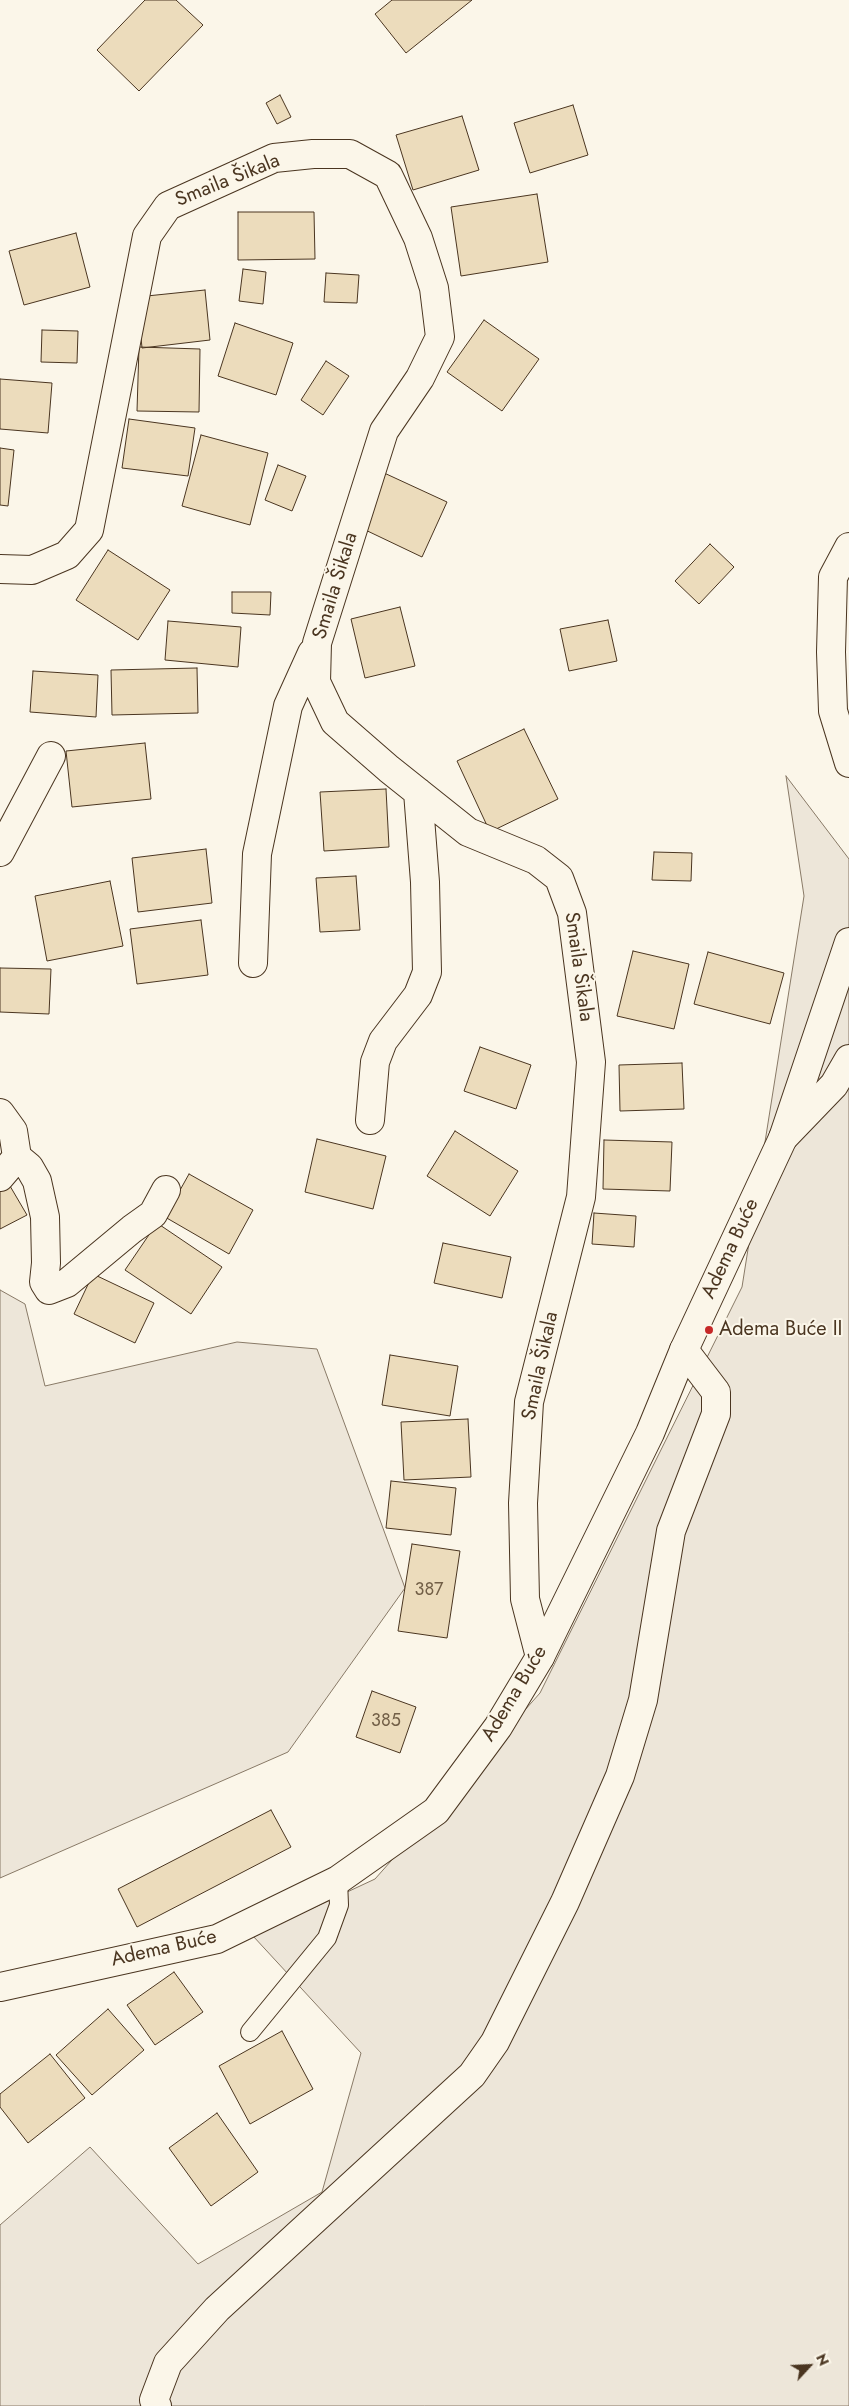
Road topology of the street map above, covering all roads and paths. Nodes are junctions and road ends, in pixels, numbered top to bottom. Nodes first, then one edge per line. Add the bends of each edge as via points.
1 (849, 547) edge
2 (0, 569) edge
3 (316, 643) junction
4 (51, 756) dead end
5 (849, 762) edge
6 (418, 792) junction
7 (0, 852) edge
8 (849, 942) edge
9 (253, 962) dead end
10 (849, 1059) edge
11 (0, 1113) edge
12 (370, 1120) dead end
13 (783, 1138) junction
14 (8, 1167) edge
15 (166, 1190) dead end
16 (684, 1350) junction
17 (540, 1657) junction
18 (338, 1880) junction
19 (0, 1987) edge
20 (250, 2032) dead end
21 (157, 2406) edge

1 - 5 street via 833,577 831,652 833,711
2 - 3 street, Smaila Šikala via 32,570 67,554 89,530 147,236 168,206 274,158 350,154 388,174 418,238 434,288 440,337 420,378 384,431
3 - 6 street, Smaila Šikala via 316,682 335,722
3 - 9 street via 288,706 257,854
4 - 7 street
6 - 12 street via 427,972 418,995 383,1041 375,1062
6 - 17 street, Smaila Šikala via 468,832 536,860 559,878 572,913 591,1062 581,1197 529,1402 523,1503 525,1599
8 - 13 street, Adema Buće
10 - 13 street, Adema Buće via 834,1085
11 - 14 street via 13,1131
13 - 16 street, Adema Buće
14 - 15 street via 29,1167 37,1181 45,1217 44,1282 49,1290 66,1283 153,1214
16 - 17 street, Adema Buće via 650,1432
16 - 21 street via 716,1392 716,1414 671,1531 643,1700 616,1785 564,1902 499,2033 472,2075 217,2309 192,2336 168,2363 154,2400
17 - 18 street, Adema Buće via 498,1727 436,1810
18 - 19 street, Adema Buće via 217,1939
18 - 20 lane via 339,1905 327,1938

